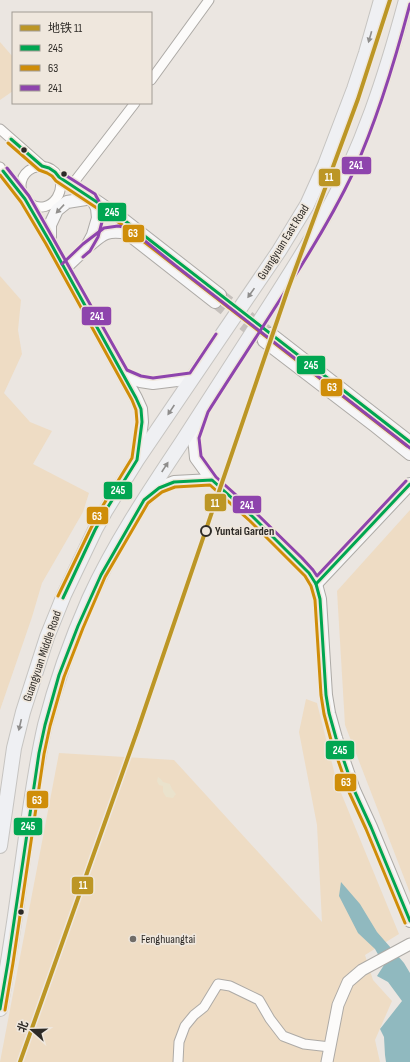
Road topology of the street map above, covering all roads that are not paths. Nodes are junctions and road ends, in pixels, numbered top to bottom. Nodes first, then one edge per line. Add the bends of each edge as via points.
1 (209, 0) edge
2 (381, 0) edge
3 (406, 0) edge
4 (152, 79) edge
5 (133, 104) edge
6 (0, 129) edge
7 (42, 166) junction
8 (0, 167) edge
9 (59, 177) junction
10 (71, 186) junction
11 (92, 198) junction
12 (25, 199) junction
13 (50, 242) junction
14 (86, 248) junction
15 (65, 268) junction
16 (123, 374) junction
17 (193, 378) junction
18 (202, 410) junction
19 (410, 442) edge
20 (410, 454) edge
21 (137, 460) junction
22 (212, 480) junction
23 (410, 484) edge
24 (144, 500) junction
25 (316, 584) junction
26 (0, 846) edge
27 (410, 921) edge
28 (410, 944) edge
29 (0, 1010) edge
30 (330, 1047) junction
31 (178, 1062) edge
32 (327, 1062) edge

1 - 4 street
2 -> 17 main road, Guangyuan East Road via 354,89 310,198 294,228
3 - 18 main road, Guangyuan East Road via 375,104 341,185 300,259
5 - 10 street
6 - 7 street
7 - 9 street via 49,168
7 - 12 street via 35,167 24,175 20,188
8 - 12 street
9 - 10 street
9 - 12 street via 60,191 53,203 41,207
10 - 11 street
11 -> 13 main road via 67,202 57,210 50,225
11 - 14 main road via 98,218 93,236
11 - 14 main road via 124,220 217,298 173,270 127,233 106,232
12 - 13 street
13 - 15 main road
14 - 15 main road
15 - 16 main road
16 - 17 main road via 153,383
16 - 21 main road via 141,409 142,422
17 -> 21 main road, Guangyuan East Road
18 - 22 main road via 194,437 196,458
24 -> 18 main road, Guangyuan East Road
19 - 20 main road via 267,337
21 -> 26 main road, Guangyuan Middle Road via 95,530 47,637 14,748
22 - 24 main road via 174,482 159,488
22 - 25 main road via 299,562
23 - 25 main road
24 - 29 main road, Guangyuan Middle Road via 101,575 68,651 52,698 38,760
25 - 27 main road via 320,599 329,713 354,790
28 - 30 street via 362,970 348,982 338,1005
30 - 31 street via 304,1044 282,1036 259,1000 230,986 218,984 204,1007 185,1026 179,1042
30 - 32 street

